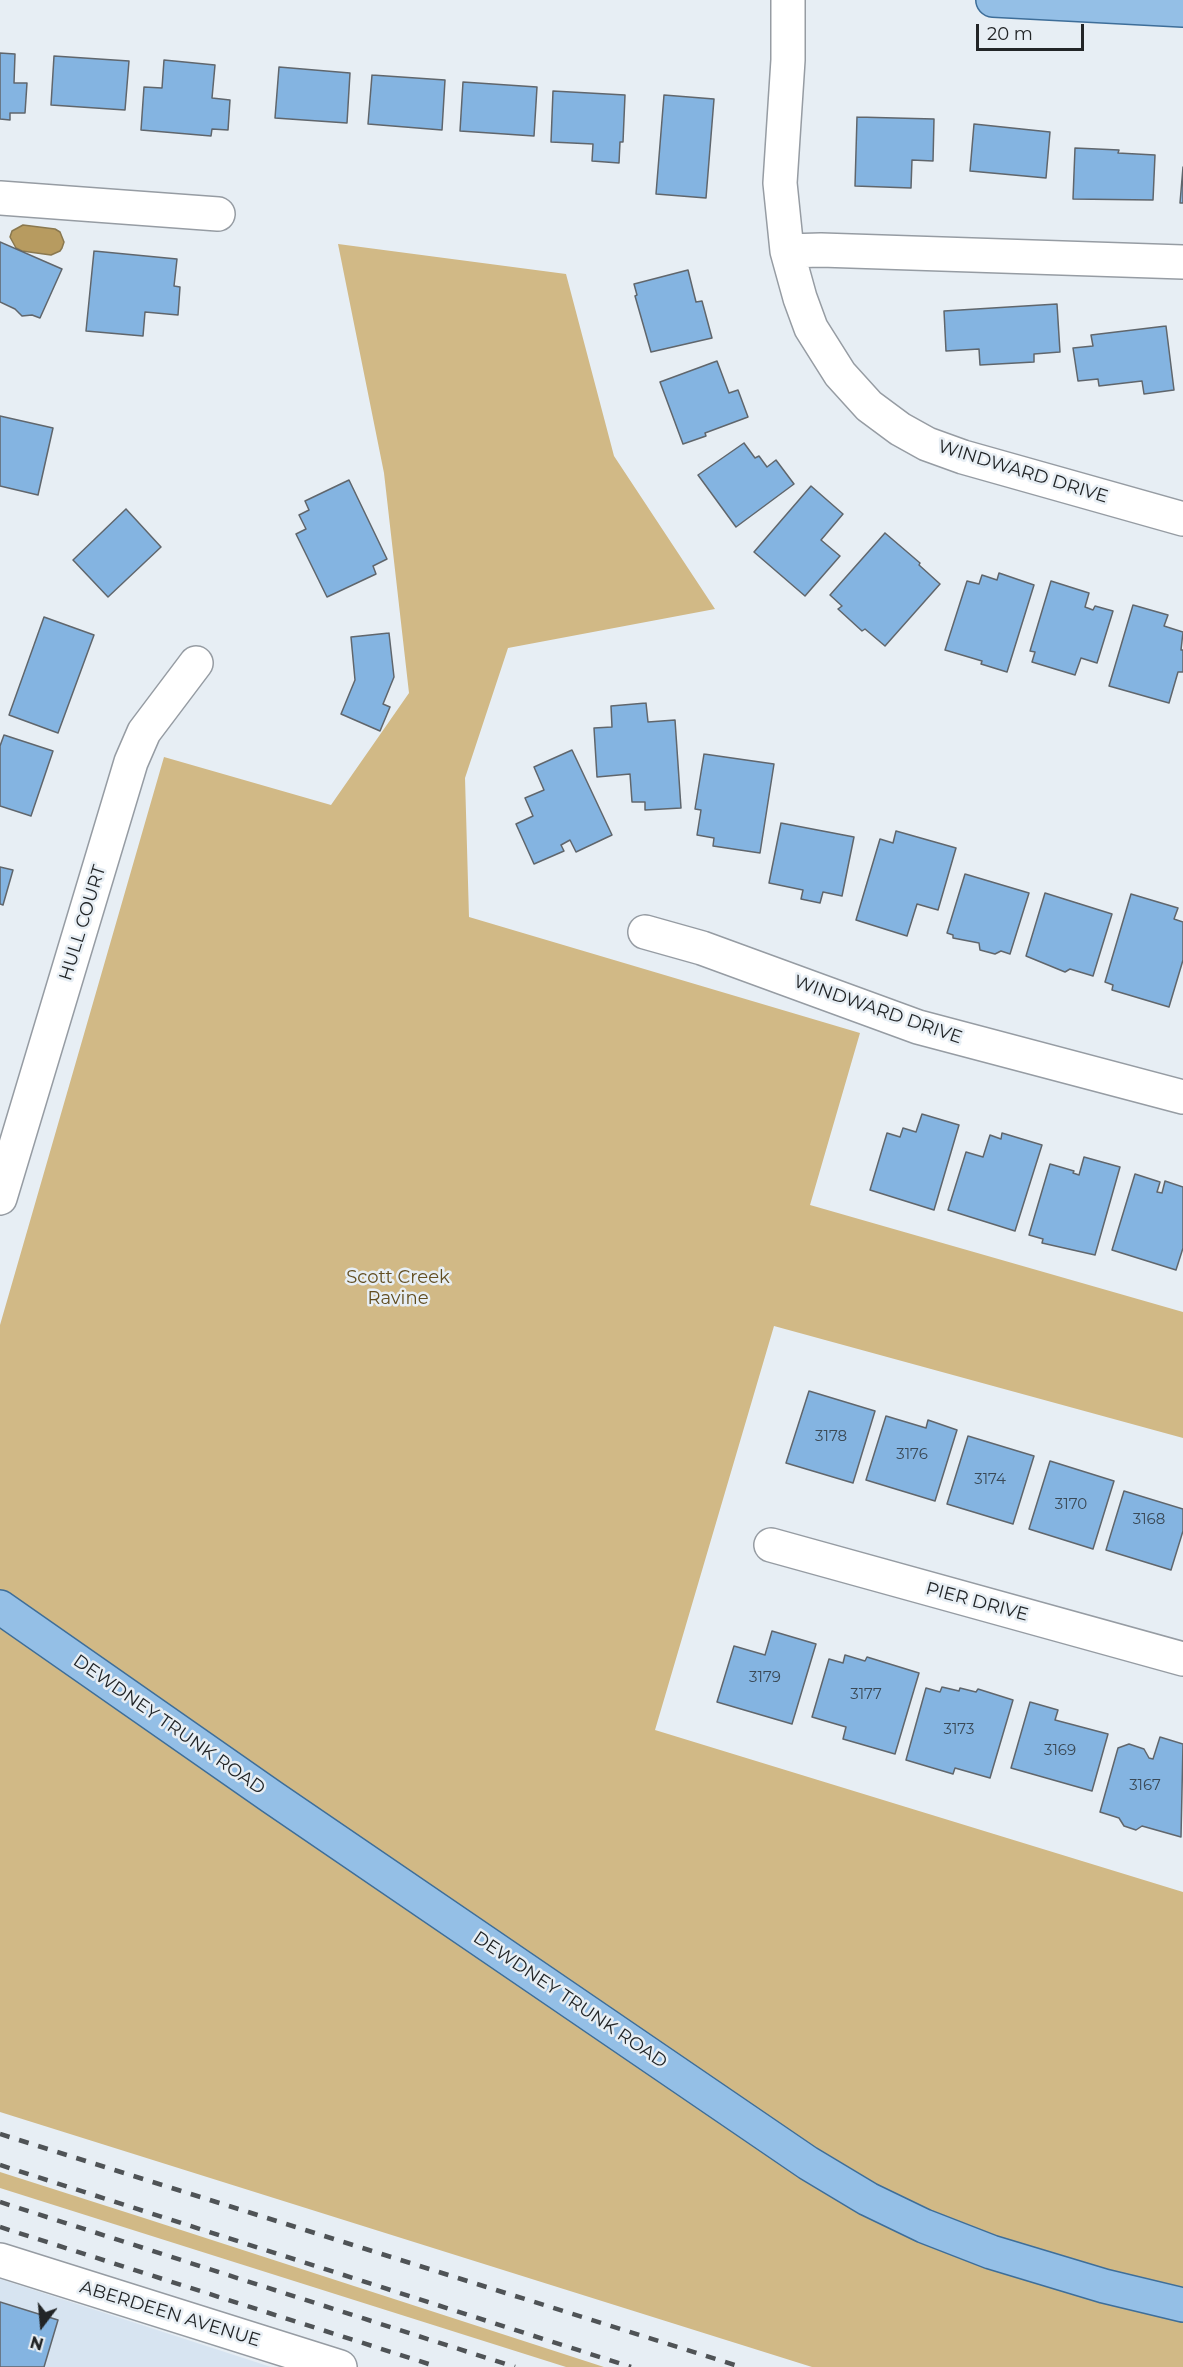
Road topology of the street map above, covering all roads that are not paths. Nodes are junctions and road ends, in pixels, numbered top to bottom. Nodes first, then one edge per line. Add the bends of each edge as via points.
1 (788, 0) edge
2 (993, 0) edge
3 (1183, 10) edge
4 (0, 198) edge
5 (218, 214) dead end
6 (787, 251) junction
7 (1183, 262) edge
8 (1183, 519) edge
9 (196, 663) dead end
10 (645, 932) dead end
11 (1183, 1097) edge
12 (0, 1198) edge
13 (771, 1545) dead end
14 (0, 1607) edge
15 (1183, 1659) edge
16 (0, 2260) edge
17 (1183, 2305) edge
18 (340, 2367) edge

1 - 6 street, WINDWARD DRIVE via 780,183
2 - 3 main road
4 - 5 street
6 - 7 street
6 - 8 street, WINDWARD DRIVE via 800,298 823,350 869,406 900,429 963,457
9 - 12 street, HULL COURT via 144,732 131,762
10 - 11 street, WINDWARD DRIVE via 702,948 918,1027
13 - 15 street, PIER DRIVE
14 - 17 main road, DEWDNEY TRUNK ROAD via 749,2123 868,2199 991,2252
16 - 18 street, ABERDEEN AVENUE

